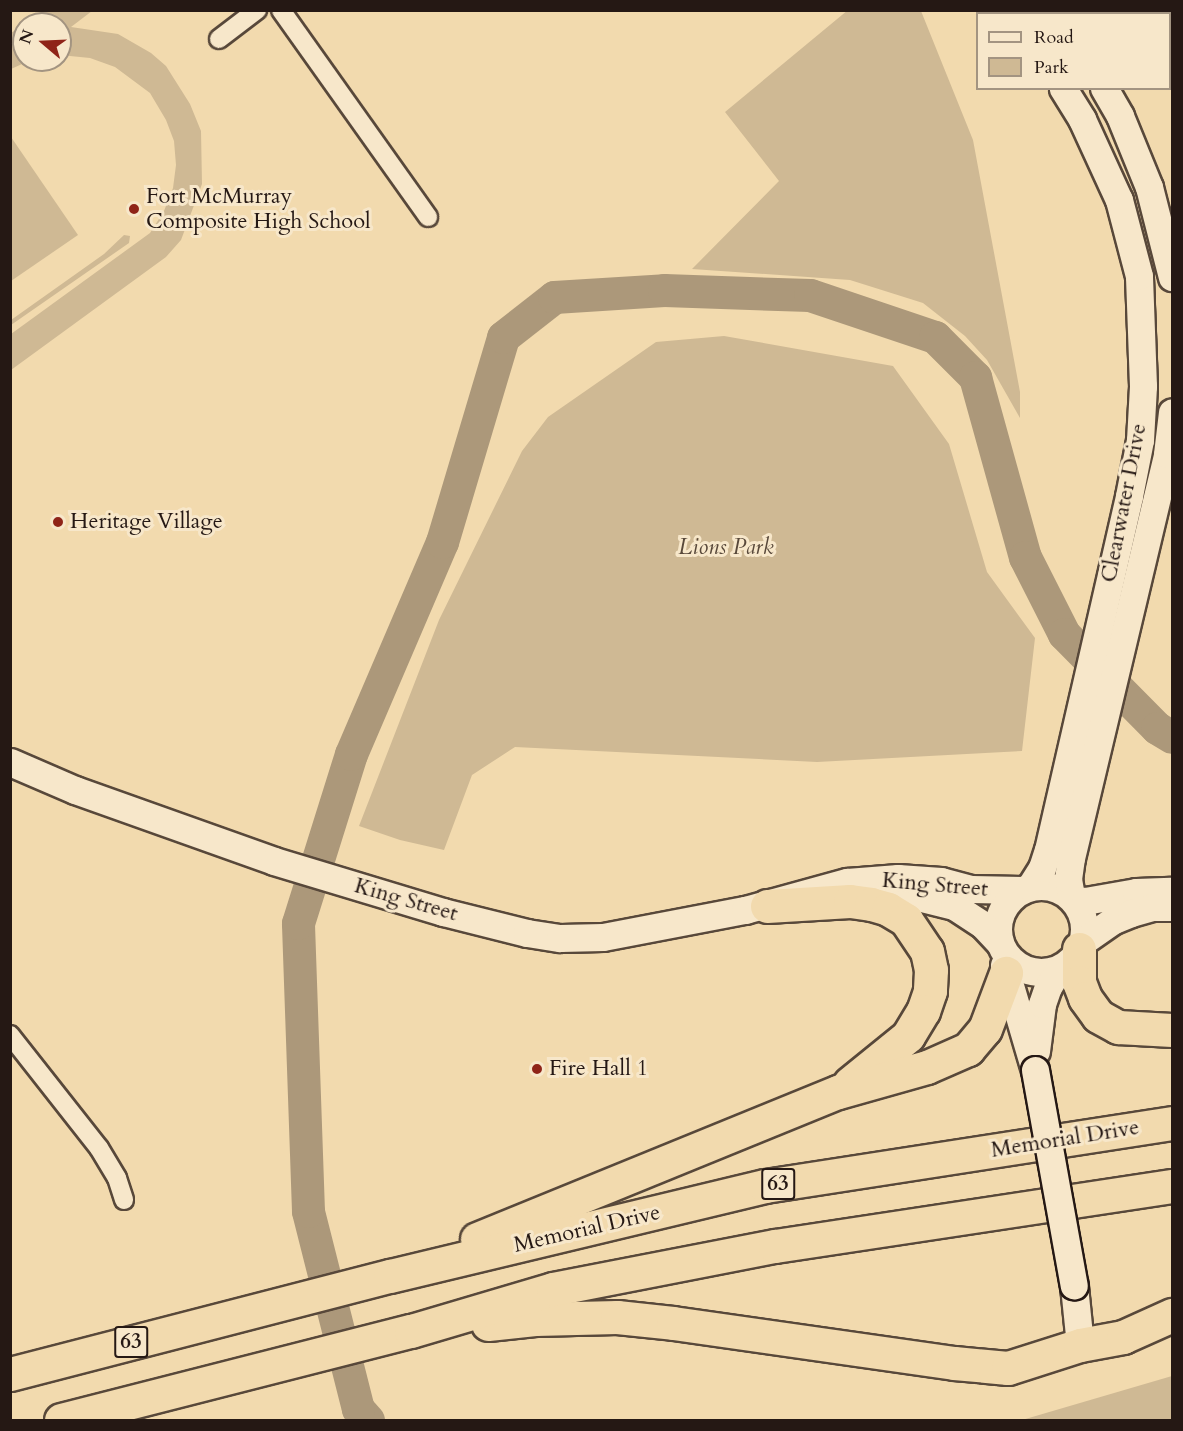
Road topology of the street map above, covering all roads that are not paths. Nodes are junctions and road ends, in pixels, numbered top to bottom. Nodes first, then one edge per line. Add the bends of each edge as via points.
1 (257, 10) edge
2 (280, 10) edge
3 (219, 39) dead end
4 (1064, 90) edge
5 (1105, 90) edge
6 (428, 216) dead end
7 (1173, 278) edge
8 (1173, 412) edge
9 (10, 762) edge
10 (1059, 854) junction
11 (1026, 889) junction
12 (1173, 892) edge
13 (815, 893) junction
14 (1072, 898) junction
15 (767, 906) junction
16 (1173, 907) edge
17 (1073, 953) junction
18 (1002, 954) junction
19 (1173, 1030) edge
20 (10, 1035) edge
21 (1035, 1070) junction
22 (838, 1092) junction
23 (1173, 1123) edge
24 (1173, 1186) edge
25 (124, 1200) dead end
26 (390, 1276) junction
27 (1173, 1315) edge
28 (411, 1331) junction
29 (1080, 1345) junction
30 (10, 1374) edge
31 (61, 1420) edge

1 - 3 street
2 - 6 street
4 - 10 main road, Clearwater Drive via 1119,200 1139,276 1143,386 1140,440
5 - 7 main road via 1149,187
8 - 10 main road, Clearwater Drive via 1155,506
9 - 15 main road, King Street via 75,790 274,861 453,914 560,938 603,937
10 - 11 main road, Clearwater Drive via 1042,867
10 - 14 main road, Clearwater Drive
11 - 13 main road, King Street via 970,890 941,881 898,878 848,882
11 - 14 main road via 1055,889
11 - 18 main road via 1007,902 1000,914 997,927
12 - 14 main road
13 - 15 main road, King Street
13 - 18 main road, King Street via 903,892 925,897 970,915
14 - 17 main road via 1084,924
15 - 22 highway via 850,901 871,904 906,920 927,951 930,991 924,1011 908,1036
16 - 17 main road via 1152,907 1114,920
17 - 18 main road via 1045,973 1025,970
17 - 19 highway via 1084,998 1098,1016 1118,1028
17 - 21 main road via 1048,987 1042,1004
18 - 21 main road
18 - 22 highway via 985,1029 968,1049 927,1067
20 - 25 street via 99,1148 117,1178
21 - 29 main road, bridge via 1074,1286
22 - 26 highway
23 - 26 highway, Memorial Drive / 63 via 765,1186
24 - 28 highway via 775,1245 553,1289
26 - 30 highway, Memorial Drive / 63
27 - 29 highway via 1123,1337
28 - 29 highway via 535,1319 617,1317 954,1364 1008,1368
28 - 31 highway

